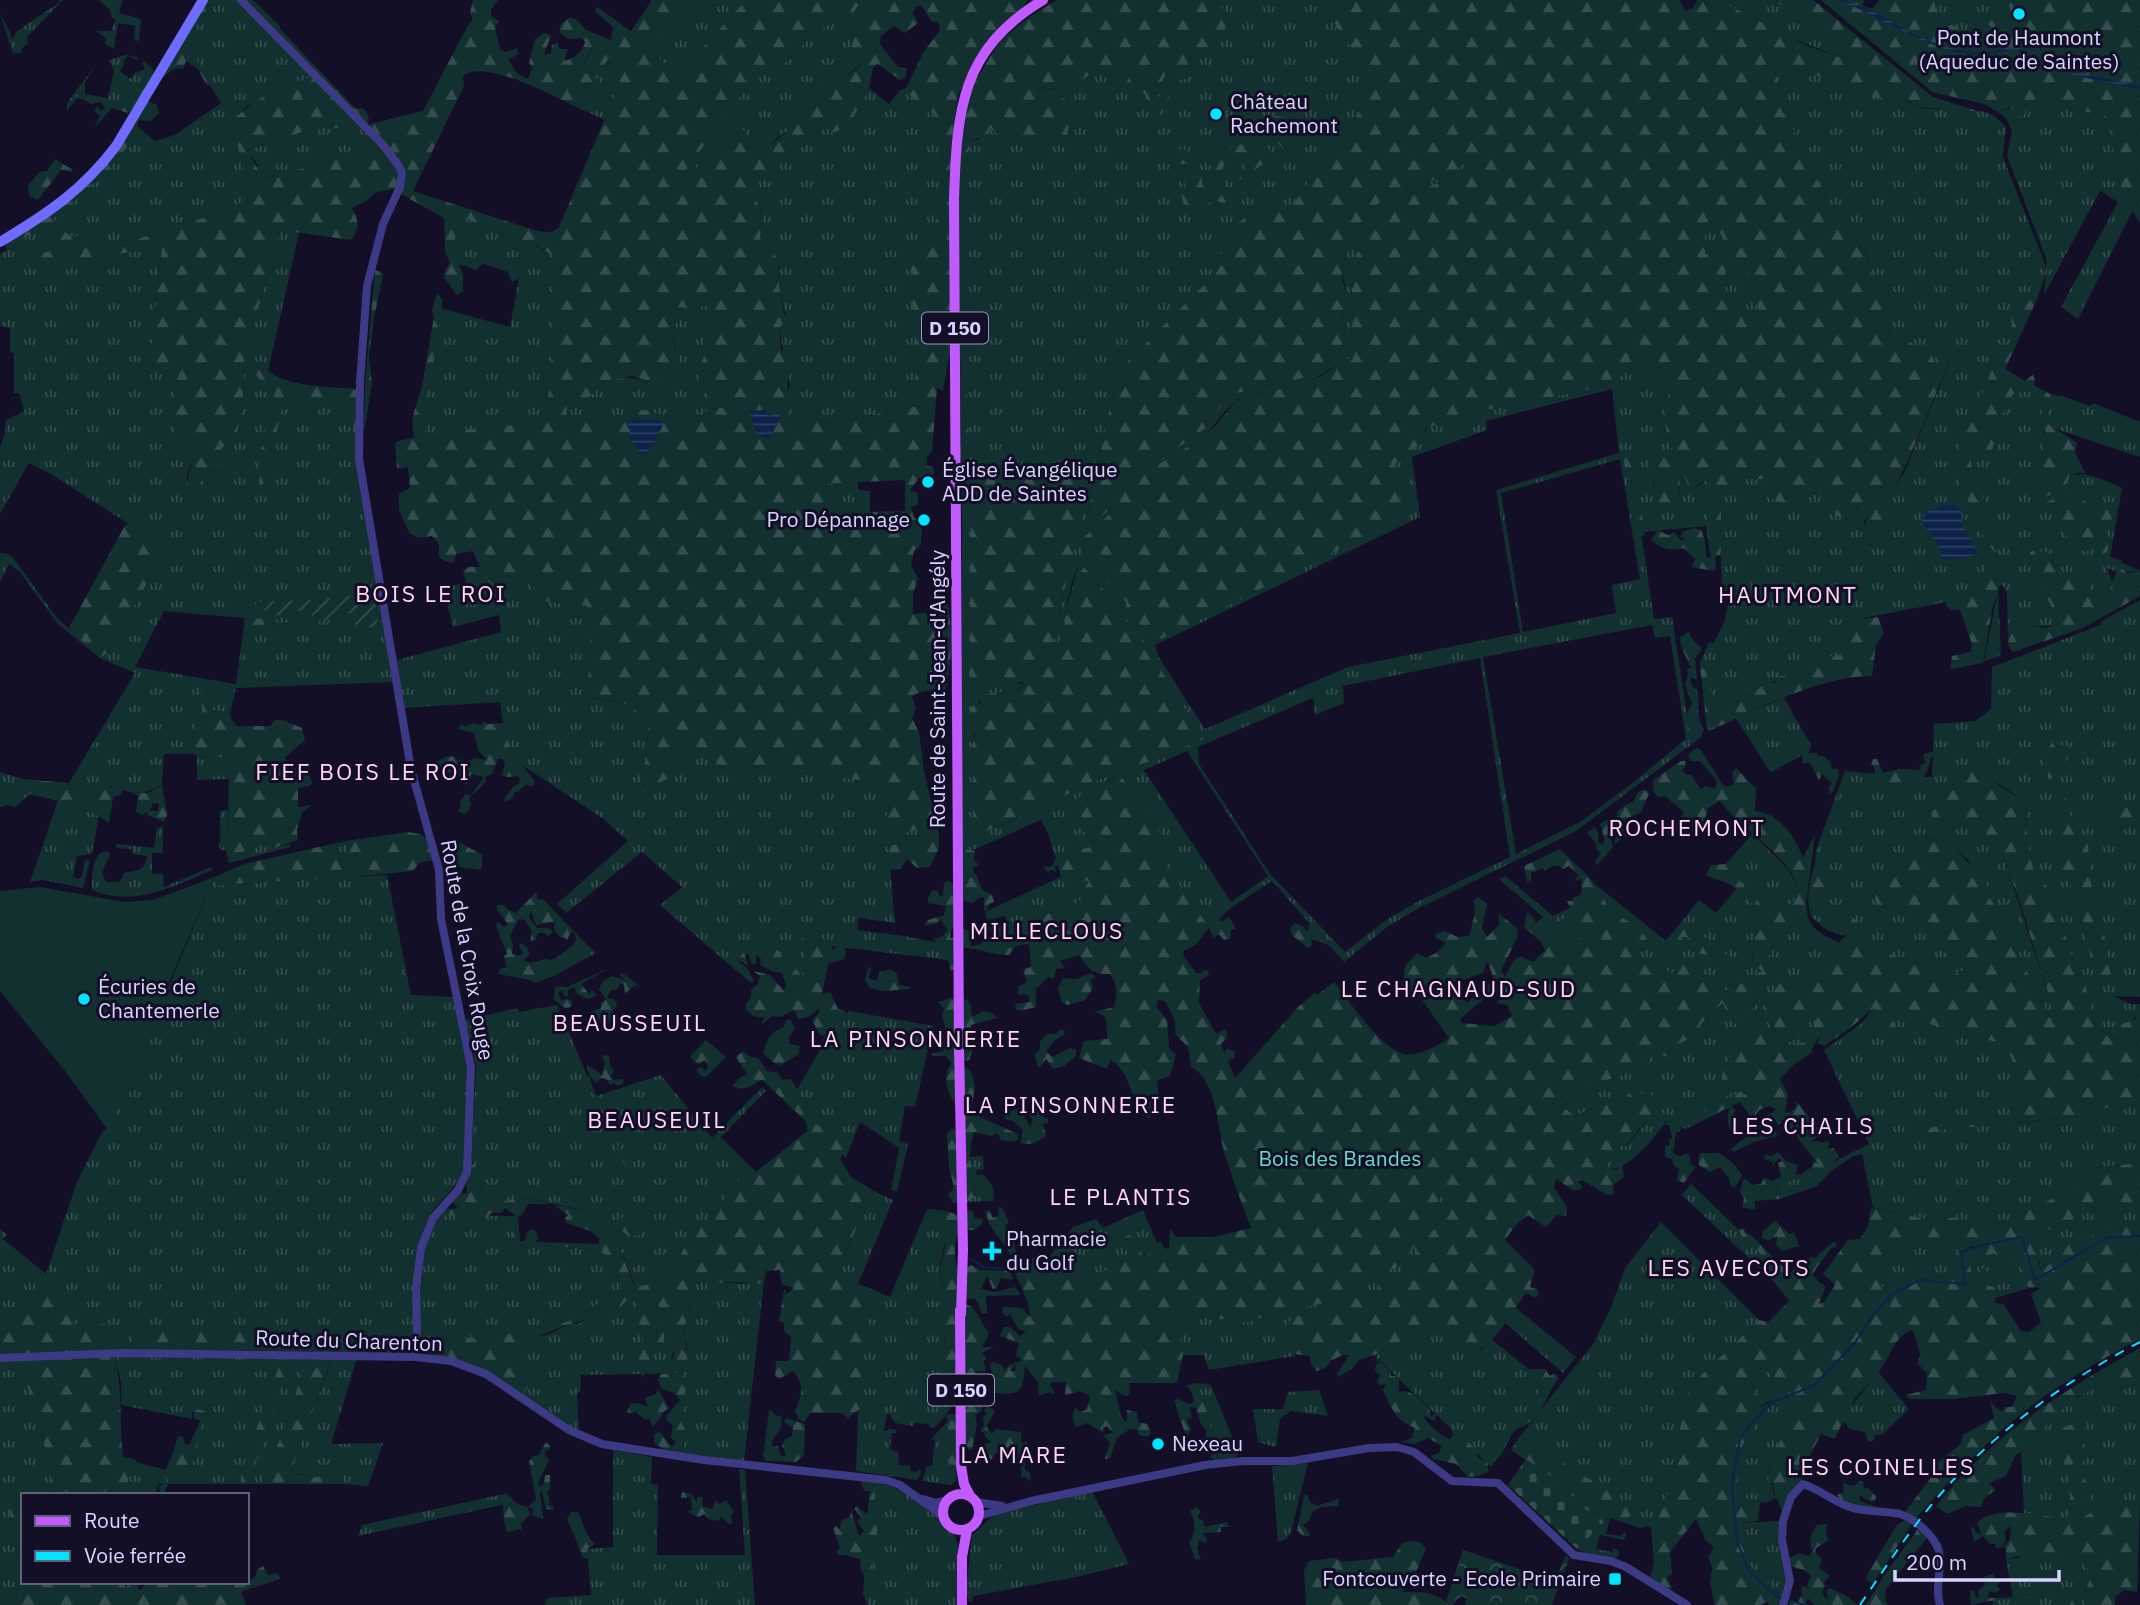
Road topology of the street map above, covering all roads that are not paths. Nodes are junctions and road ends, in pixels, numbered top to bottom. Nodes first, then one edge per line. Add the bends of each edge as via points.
1 (203, 0) edge
2 (241, 0) edge
3 (1040, 1) edge
4 (0, 242) edge
5 (415, 1357) junction
6 (0, 1358) edge
7 (961, 1466) junction
8 (952, 1497) junction
9 (920, 1498) junction
10 (973, 1499) junction
11 (1008, 1506) junction
12 (943, 1516) junction
13 (979, 1516) junction
14 (953, 1529) junction
15 (967, 1530) junction
16 (962, 1557) junction
17 (1785, 1601) edge
18 (962, 1605) edge
19 (1686, 1605) edge
20 (1940, 1605) edge

1 - 4 main road via 105,160 59,205
2 - 5 street, Route de la Croix Rouge via 384,146 402,173 367,286 359,459 411,769 439,870 441,919 470,1050 471,1086 467,1172 433,1218 417,1263
3 - 7 main road, Route de Saint-Jean-d'Angély / D 150 via 985,51 967,87 956,139
5 - 6 street, Route du Charenton via 121,1353
5 - 9 street, Route du Charenton via 451,1361 486,1374 569,1430 601,1444 872,1477 900,1485
7 - 8 main road, Route de Saint-Jean-d'Angély / D 150
7 - 10 main road, Route de Saint-Jean-d'Angély / D 150
8 - 9 street, Route du Charenton via 936,1503
8 - 10 main road
8 - 12 main road
9 - 12 street, Route du Charenton
10 - 11 street
10 - 13 main road
11 - 13 street
11 - 19 street via 1205,1465 1292,1461 1397,1447 1414,1452 1452,1480 1498,1483 1574,1555 1611,1560
12 - 14 main road
13 - 15 main road
14 - 15 main road
14 - 16 main road
15 - 16 main road
16 - 18 main road
17 - 20 street via 1790,1581 1783,1521 1791,1497 1803,1483 1861,1511 1900,1514 1928,1535 1939,1555 1936,1587

